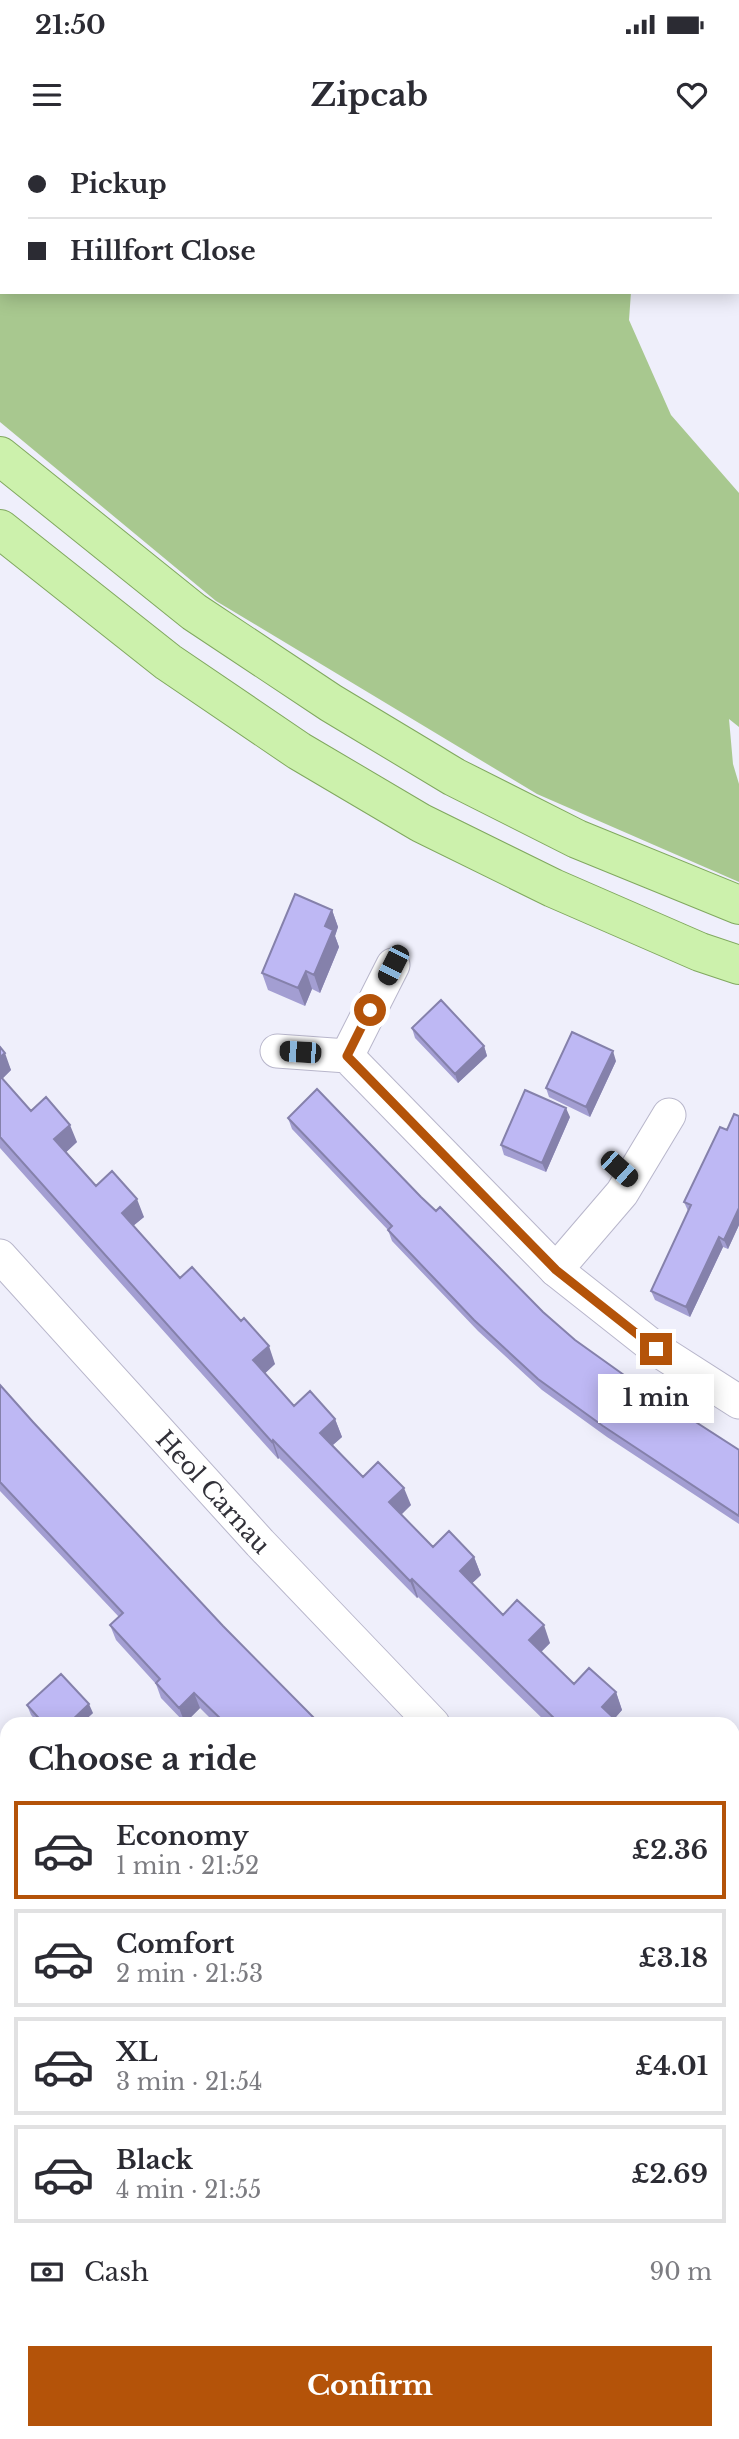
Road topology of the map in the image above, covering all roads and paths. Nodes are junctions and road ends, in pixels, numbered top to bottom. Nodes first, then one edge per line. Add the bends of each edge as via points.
1 (0, 456) edge
2 (0, 529) edge
3 (739, 905) edge
4 (393, 965) dead end
5 (739, 965) edge
6 (277, 1051) dead end
7 (347, 1056) junction
8 (668, 1115) dead end
9 (0, 1256) edge
10 (556, 1270) junction
11 (739, 1402) edge
12 (426, 1717) edge

1 - 3 main road via 194,612 453,777 578,839
2 - 5 main road via 168,662 299,751 421,823 553,888
4 - 7 street
6 - 7 street
7 - 10 street
8 - 10 street via 619,1169 622,1193
9 - 12 street, Heol Carnau
10 - 11 street via 656,1349

